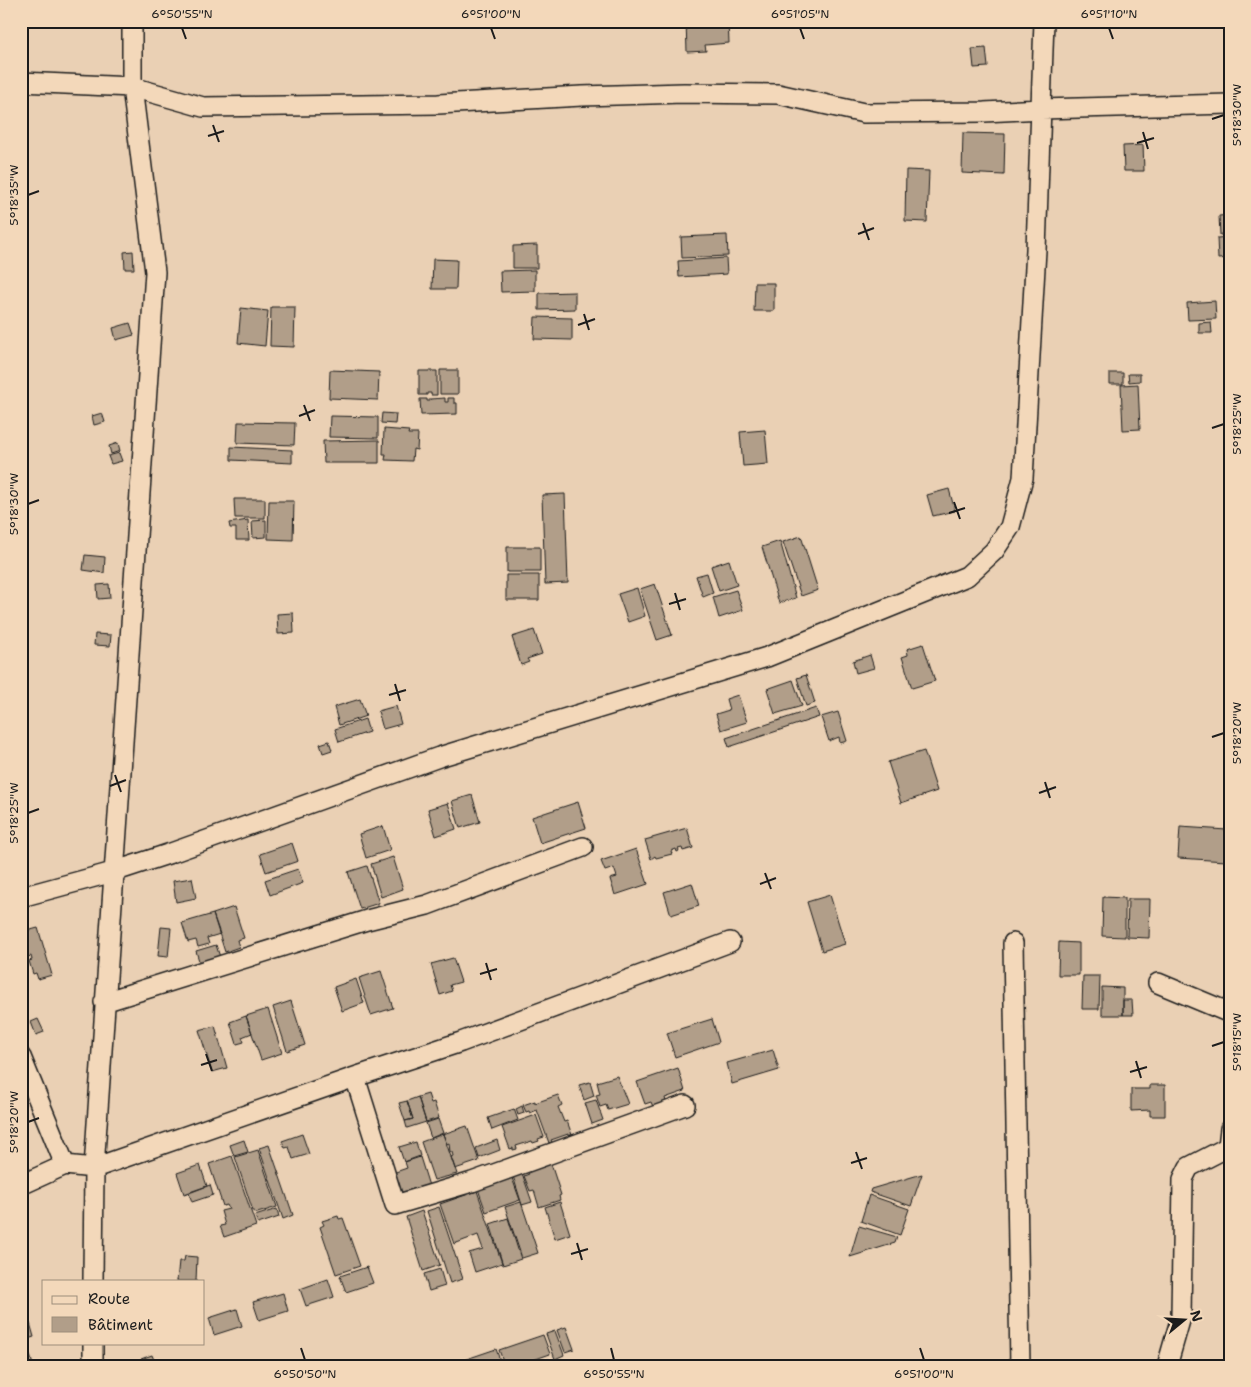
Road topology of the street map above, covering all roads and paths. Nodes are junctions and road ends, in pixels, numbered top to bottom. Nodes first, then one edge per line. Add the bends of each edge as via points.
1 (132, 21) edge
2 (1044, 21) edge
3 (21, 82) edge
4 (132, 87) junction
5 (1230, 104) edge
6 (1041, 109) junction
7 (583, 847) dead end
8 (113, 872) junction
9 (21, 897) edge
10 (730, 942) dead end
11 (1013, 943) dead end
12 (1158, 983) dead end
13 (104, 1002) junction
14 (1230, 1013) edge
15 (21, 1057) edge
16 (355, 1077) junction
17 (685, 1105) dead end
18 (1229, 1140) edge
19 (65, 1165) junction
20 (94, 1168) junction
21 (21, 1185) edge
22 (93, 1280) edge
23 (93, 1344) edge
24 (93, 1366) edge
25 (1020, 1366) edge
26 (1167, 1366) edge

1 - 4 street
2 - 6 street
3 - 4 street
4 - 6 street via 204,107 438,104 693,93 778,94 864,113
4 - 8 street via 155,272
5 - 6 street
6 - 8 street via 1023,478 1010,527 994,551 967,576 767,657 439,757
7 - 13 street via 427,905 367,920
8 - 9 street
8 - 13 street
10 - 16 street via 461,1042
11 - 25 street
12 - 14 street
13 - 20 street
15 - 19 street
16 - 17 street via 395,1205 472,1182
16 - 20 street
18 - 26 street via 1189,1167 1183,1178 1181,1317
19 - 20 street
19 - 21 street
20 - 22 street
23 - 24 street

